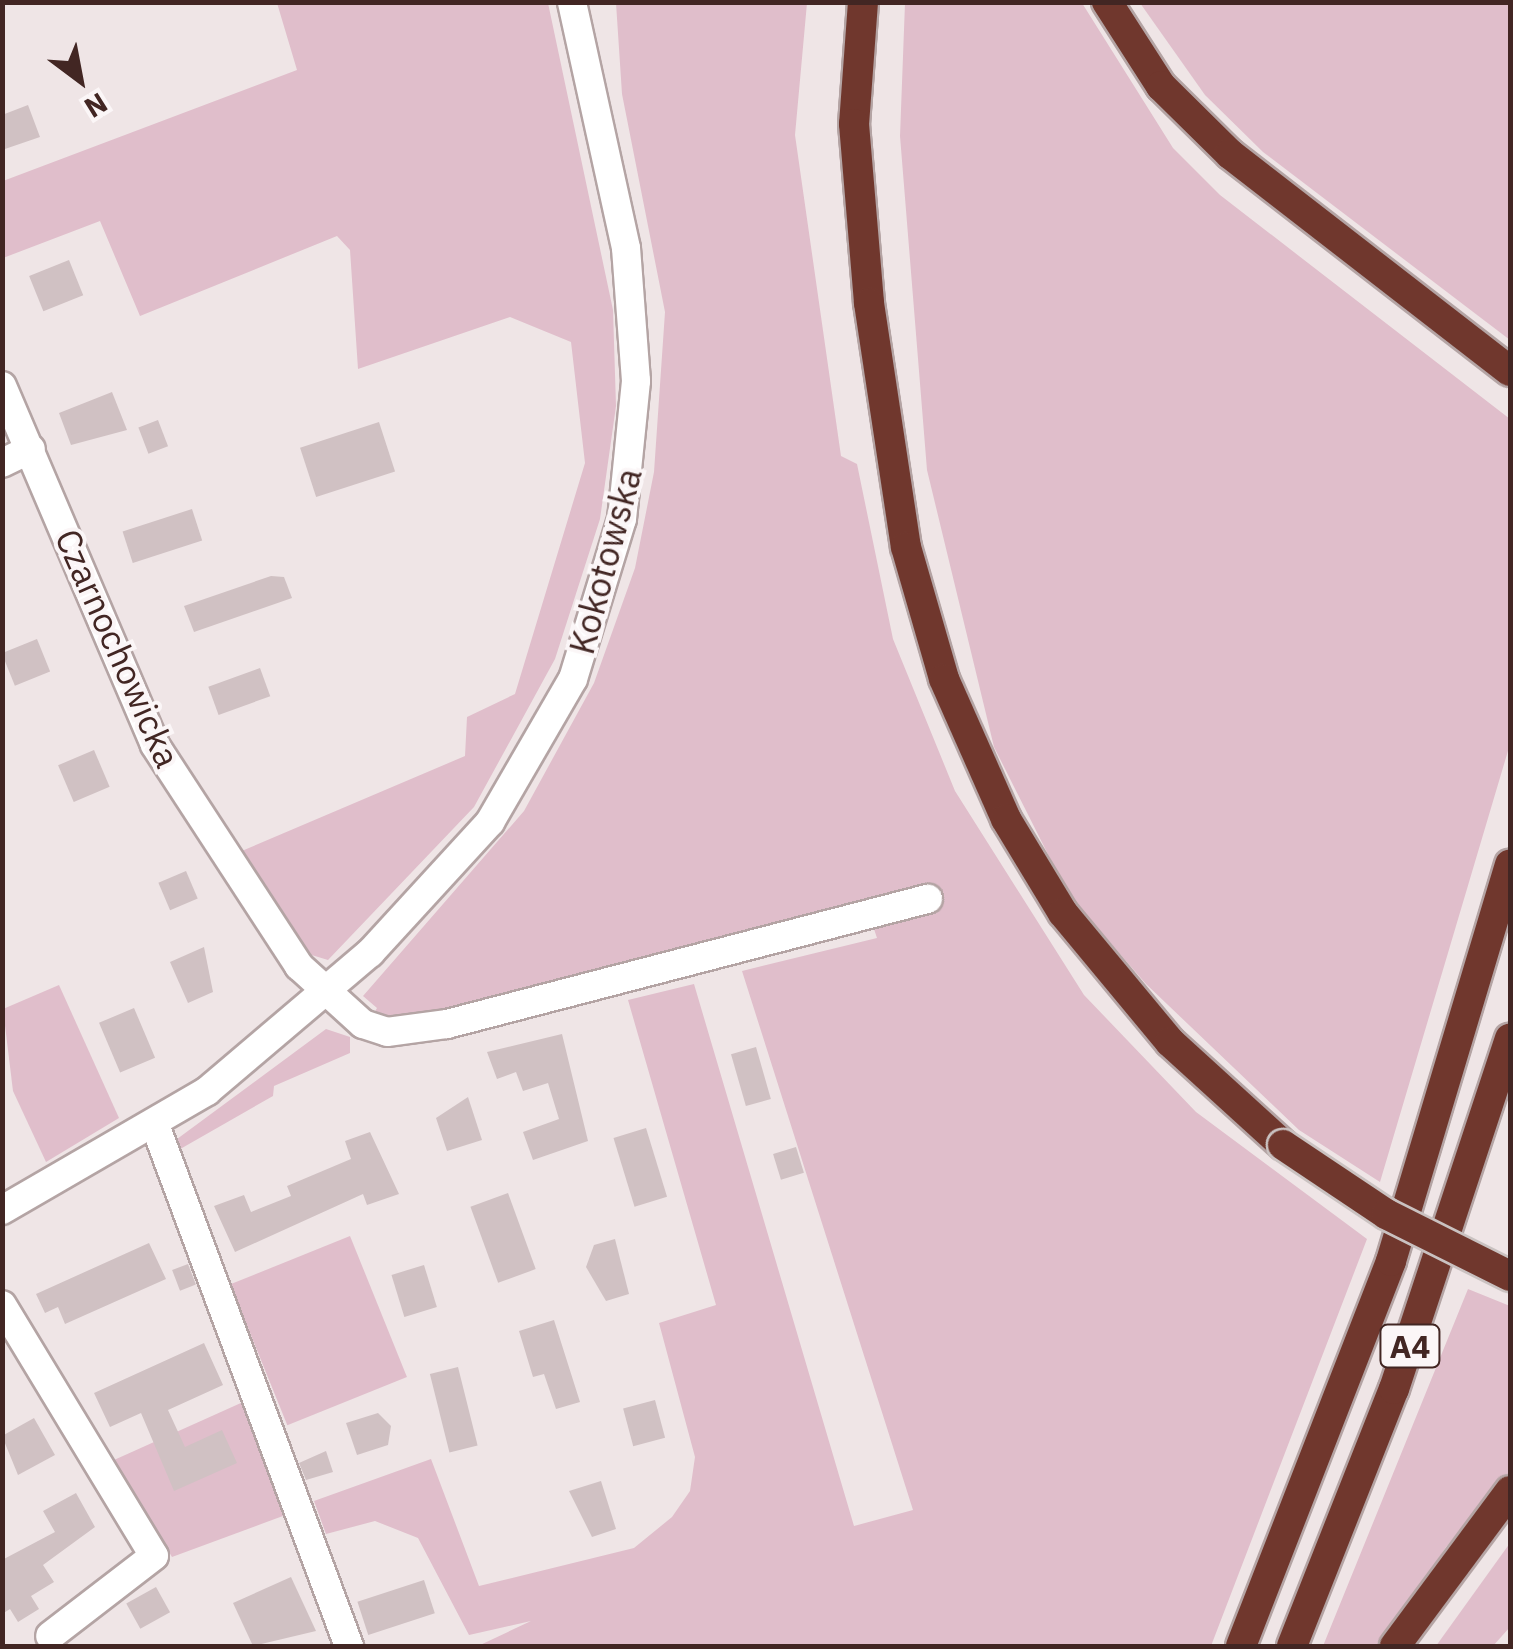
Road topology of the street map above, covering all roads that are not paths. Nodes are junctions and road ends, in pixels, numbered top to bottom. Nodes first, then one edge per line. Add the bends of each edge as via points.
1 (572, 2) edge
2 (863, 2) edge
3 (1107, 2) edge
4 (1500, 363) edge
5 (2, 386) edge
6 (30, 449) junction
7 (2, 463) edge
8 (1510, 864) edge
9 (928, 899) dead end
10 (332, 988) junction
11 (1510, 1038) edge
12 (156, 1126) junction
13 (2, 1210) edge
14 (1510, 1276) edge
15 (2, 1305) edge
16 (1510, 1491) edge
17 (50, 1636) dead end
18 (349, 1646) edge
19 (1241, 1646) edge
20 (1292, 1646) edge
21 (1395, 1646) edge

1 - 10 street, Kokotowska via 617,194 634,326 635,440 613,558 573,678 524,772 456,865
2 - 14 highway, bridge via 854,124 869,303 906,547 944,679 1006,819 1063,913 1159,1030 1283,1145 1386,1214
3 - 4 highway via 1161,86 1230,154
5 - 6 street, Czarnochowicka
6 - 7 street
6 - 10 street, Czarnochowicka via 155,746
8 - 19 highway, A4 via 1391,1261
9 - 10 street via 446,1024 387,1032
10 - 12 street, Kokotowska
11 - 20 highway, A4 via 1394,1389
12 - 13 street, Kokotowska
12 - 18 street
15 - 17 street via 154,1556
16 - 21 highway

